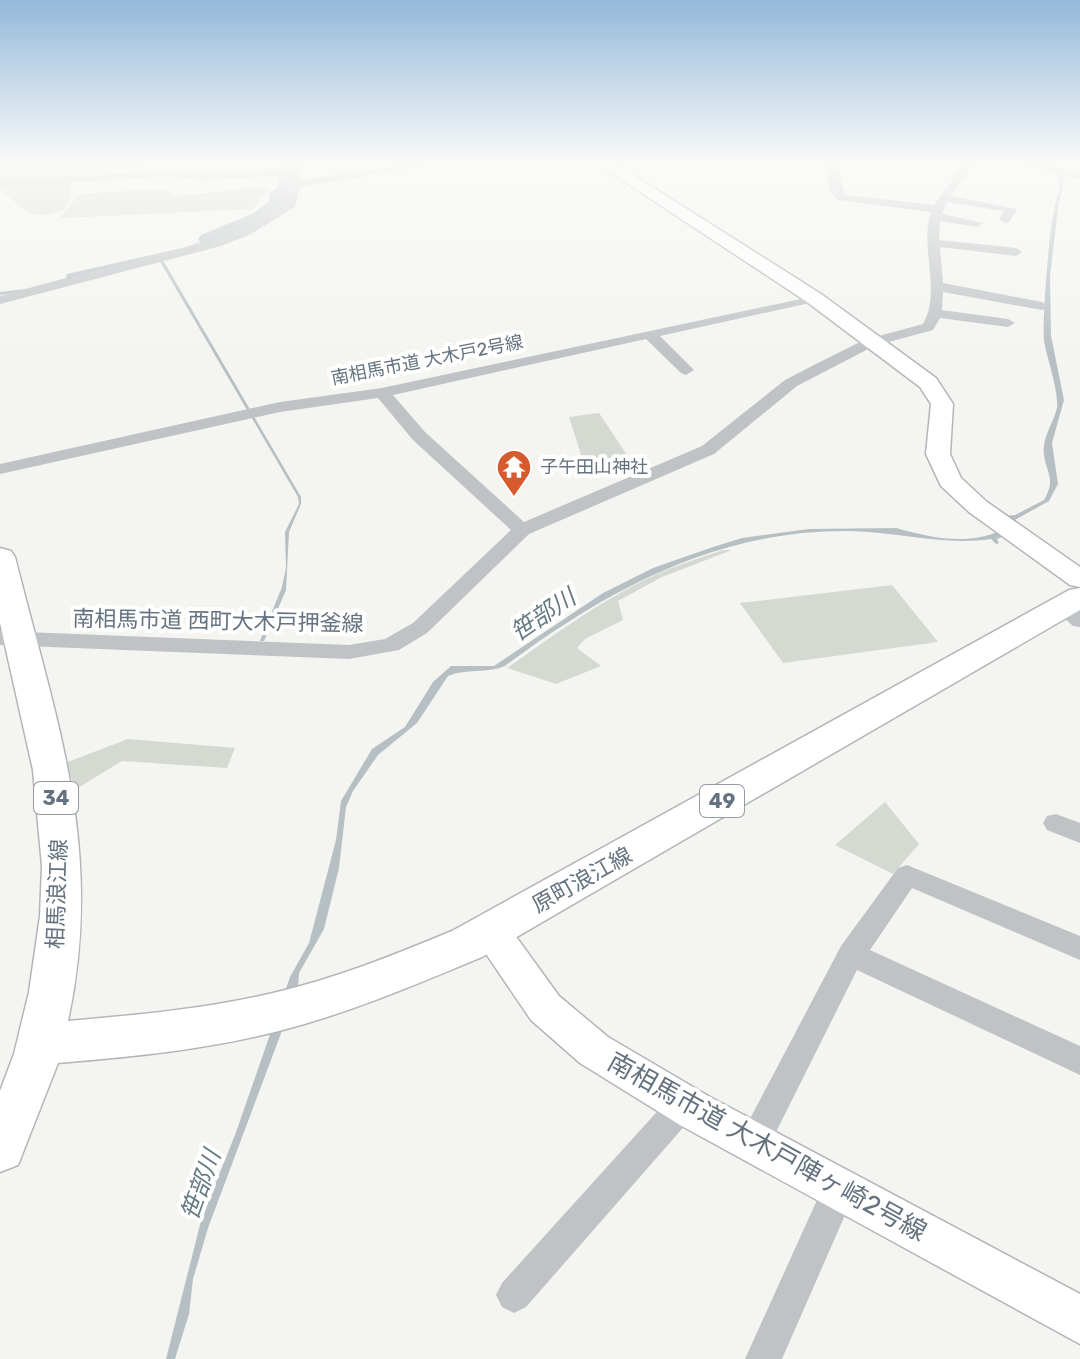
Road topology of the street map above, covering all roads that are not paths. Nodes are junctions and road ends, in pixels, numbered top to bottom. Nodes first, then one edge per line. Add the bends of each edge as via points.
1 (249, 227) edge
2 (704, 227) edge
3 (936, 227) edge
4 (934, 243) junction
5 (1016, 252) dead end
6 (935, 286) junction
7 (814, 298) junction
8 (0, 300) edge
9 (1042, 306) dead end
10 (936, 313) junction
11 (1008, 323) dead end
12 (649, 334) junction
13 (875, 341) junction
14 (686, 370) dead end
15 (382, 393) junction
16 (0, 469) edge
17 (522, 530) junction
18 (0, 557) edge
19 (1076, 601) edge
20 (9, 639) edge
21 (1056, 823) dead end
22 (1080, 833) edge
23 (491, 931) junction
24 (1080, 948) edge
25 (851, 954) junction
26 (40, 1044) junction
27 (1080, 1061) edge
28 (684, 1104) junction
29 (754, 1143) junction
30 (0, 1148) edge
31 (839, 1190) junction
32 (514, 1295) dead end
33 (1080, 1320) edge
34 (763, 1359) edge

1 - 8 street via 228,239
2 - 7 street
3 - 4 street
4 - 5 street
4 - 6 street
6 - 9 street
6 - 10 street
7 - 12 street, 南相馬市道 大木戸2号線
7 - 13 street
10 - 11 street
10 - 13 street, 南相馬市道 西町大木戸押釜線 via 928,327
12 - 14 street
12 - 15 street, 南相馬市道 大木戸2号線
13 - 17 street, 南相馬市道 西町大木戸押釜線 via 791,383 700,454
13 - 19 street via 938,393 940,461 956,488 1026,542
15 - 16 street, 南相馬市道 大木戸2号線 via 280,407
15 - 17 street via 419,436
17 - 20 street, 南相馬市道 西町大木戸押釜線 via 420,628 391,645 349,652
18 - 20 main road, 相馬浪江線 / 34
19 - 23 main road, 原町浪江線 / 49
20 - 26 main road, 相馬浪江線 / 34 via 50,764 61,846 53,983
21 - 22 street
23 - 26 main road, 原町浪江線 / 49 via 303,1005
23 - 28 street, 南相馬市道 大木戸陣ヶ崎2号線 via 560,1023 594,1050
24 - 25 street via 907,875
25 - 27 street
25 - 29 street
26 - 30 main road, 34
28 - 29 street, 南相馬市道 大木戸陣ヶ崎2号線
28 - 32 street
29 - 31 street, 南相馬市道 大木戸陣ヶ崎2号線
31 - 33 street, 南相馬市道 大木戸陣ヶ崎2号線
31 - 34 street

